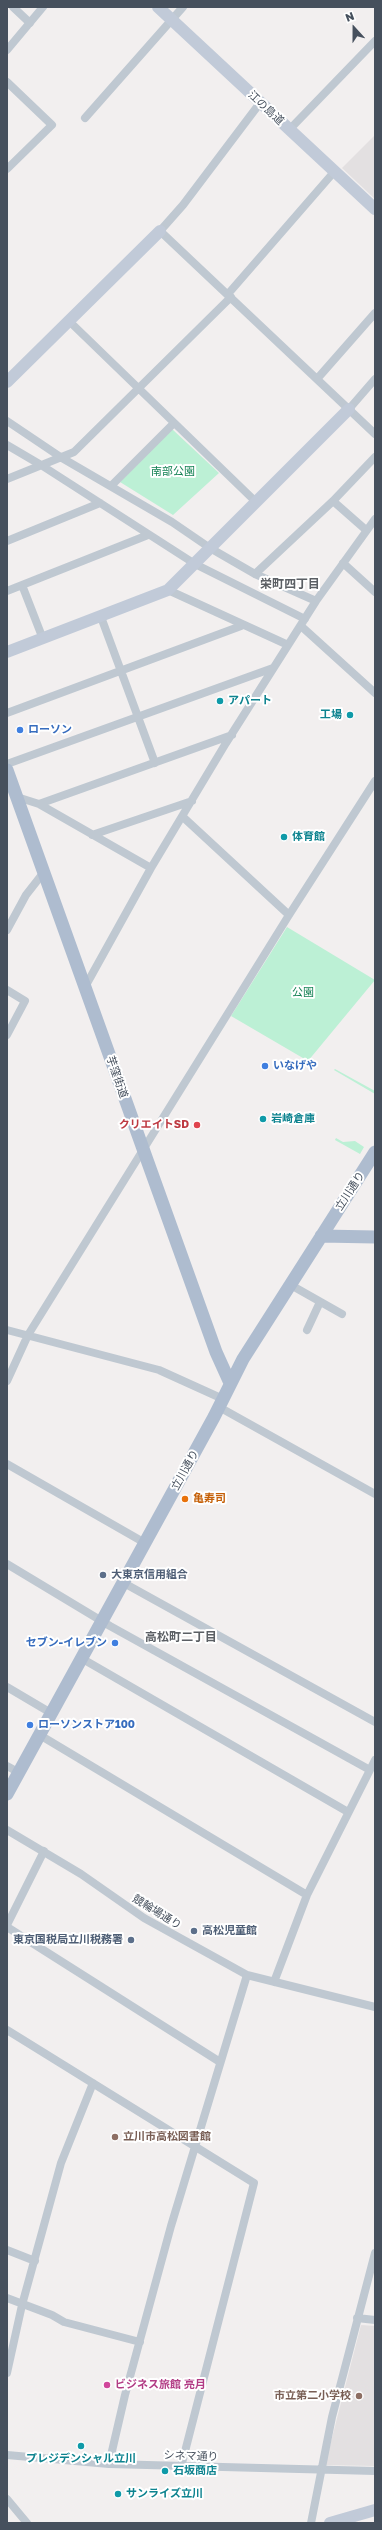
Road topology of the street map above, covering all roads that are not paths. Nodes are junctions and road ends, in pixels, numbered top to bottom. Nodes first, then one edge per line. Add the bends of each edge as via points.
1 (13, 7) edge
2 (44, 7) edge
3 (158, 7) edge
4 (183, 7) edge
5 (171, 19) junction
6 (30, 23) junction
7 (375, 41) edge
8 (7, 50) edge
9 (7, 82) edge
10 (260, 103) junction
11 (86, 118) dead end
12 (289, 130) junction
13 (7, 169) edge
14 (334, 172) junction
15 (375, 209) edge
16 (160, 231) junction
17 (230, 295) junction
18 (375, 312) edge
19 (69, 322) junction
20 (317, 379) junction
21 (375, 379) edge
22 (7, 382) edge
23 (138, 389) junction
24 (349, 409) junction
25 (7, 421) edge
26 (174, 423) junction
27 (375, 434) edge
28 (7, 445) edge
29 (375, 457) edge
30 (62, 458) junction
31 (41, 465) junction
32 (7, 479) edge
33 (111, 486) junction
34 (334, 501) junction
35 (256, 502) junction
36 (100, 503) junction
37 (375, 519) edge
38 (366, 530) junction
39 (148, 535) junction
40 (7, 541) edge
41 (210, 548) junction
42 (343, 563) junction
43 (195, 564) junction
44 (255, 574) junction
45 (22, 585) junction
46 (168, 590) junction
47 (7, 591) edge
48 (375, 592) edge
49 (316, 601) junction
50 (101, 617) junction
51 (303, 623) junction
52 (241, 626) junction
53 (42, 638) junction
54 (288, 646) junction
55 (7, 652) edge
56 (273, 668) junction
57 (121, 671) junction
58 (375, 692) edge
59 (7, 713) edge
60 (138, 716) junction
61 (232, 735) junction
62 (155, 763) junction
63 (7, 764) edge
64 (7, 770) edge
65 (375, 781) edge
66 (372, 793) edge
67 (17, 797) junction
68 (192, 801) junction
69 (39, 804) junction
70 (183, 817) junction
71 (92, 835) junction
72 (151, 868) junction
73 (44, 872) junction
74 (289, 915) junction
75 (7, 930) edge
76 (85, 987) junction
77 (7, 990) edge
78 (7, 1035) edge
79 (143, 1150) junction
80 (375, 1152) edge
81 (321, 1236) junction
82 (375, 1238) edge
83 (290, 1284) junction
84 (320, 1302) junction
85 (342, 1314) dead end
86 (7, 1330) edge
87 (307, 1330) dead end
88 (28, 1335) junction
89 (7, 1380) edge
90 (230, 1382) junction
91 (221, 1403) junction
92 (7, 1464) edge
93 (375, 1494) edge
94 (144, 1543) junction
95 (7, 1564) edge
96 (122, 1582) junction
97 (101, 1621) junction
98 (81, 1658) junction
99 (7, 1688) edge
100 (51, 1712) junction
101 (375, 1722) edge
102 (38, 1734) junction
103 (375, 1760) edge
104 (12, 1769) edge
105 (370, 1770) junction
106 (7, 1794) edge
107 (348, 1812) junction
108 (7, 1830) edge
109 (44, 1851) junction
110 (307, 1895) junction
111 (7, 1926) edge
112 (247, 1975) junction
113 (274, 1982) junction
114 (375, 2007) edge
115 (7, 2030) edge
116 (220, 2062) junction
117 (93, 2083) junction
118 (195, 2146) junction
119 (7, 2250) edge
120 (375, 2253) edge
121 (35, 2260) junction
122 (7, 2298) edge
123 (22, 2305) junction
124 (357, 2318) junction
125 (375, 2320) edge
126 (140, 2342) junction
127 (7, 2373) edge
128 (7, 2455) edge
129 (109, 2464) junction
130 (181, 2466) junction
131 (320, 2471) junction
132 (375, 2471) edge
133 (7, 2499) edge
134 (375, 2510) edge
135 (27, 2523) edge
136 (310, 2523) edge
137 (330, 2523) edge

1 - 6 street
2 - 6 street
3 - 5 street, 江の島道
4 - 5 street
5 - 10 street, 江の島道
5 - 11 street
6 - 8 street
7 - 12 street
9 - 13 street via 52,125
10 - 12 street, 江の島道
10 - 16 street via 183,205
12 - 14 street, 江の島道
14 - 15 street, 江の島道
14 - 17 street
16 - 17 street
16 - 19 street
17 - 20 street
17 - 23 street
18 - 20 street
19 - 22 street
19 - 23 street
20 - 24 street
21 - 24 street
23 - 26 street
23 - 30 street via 74,452
24 - 27 street
24 - 35 street
25 - 30 street
26 - 33 street
26 - 35 street
28 - 31 street
29 - 34 street
30 - 31 street
30 - 33 street
31 - 32 street
31 - 36 street
33 - 41 street
34 - 38 street
34 - 44 street
35 - 41 street
36 - 39 street
36 - 40 street
37 - 38 street
38 - 42 street
39 - 43 street
39 - 45 street
41 - 43 street
41 - 44 street
42 - 48 street
42 - 49 street
43 - 46 street
43 - 51 street
44 - 49 street
45 - 47 street
45 - 53 street
46 - 50 street
46 - 52 street
49 - 51 street
50 - 53 street
50 - 57 street
51 - 54 street
51 - 58 street
52 - 54 street
52 - 57 street
53 - 55 street
54 - 56 street
56 - 60 street
56 - 61 street
57 - 59 street
57 - 60 street
60 - 62 street
60 - 63 street
61 - 62 street
61 - 68 street
62 - 69 street
64 - 67 main road, 芋窪街道
65 - 66 street
66 - 74 street
67 - 69 street
67 - 73 main road, 芋窪街道
68 - 70 street
68 - 71 street
69 - 71 street
70 - 72 street
70 - 74 street
71 - 72 street
72 - 76 street
73 - 75 street via 26,896
73 - 76 main road, 芋窪街道
74 - 79 street
76 - 79 main road, 芋窪街道
77 - 78 street via 25,1001
79 - 88 street
79 - 90 main road, 芋窪街道 via 216,1352
80 - 81 main road, 立川通り
81 - 82 main road
81 - 83 main road, 立川通り
83 - 84 street
83 - 90 main road, 立川通り
84 - 85 street
84 - 87 street
86 - 88 street
88 - 89 street
88 - 91 street via 160,1370
90 - 91 main road, 立川通り
91 - 93 street
91 - 94 main road, 立川通り
92 - 94 street
94 - 96 main road, 立川通り
95 - 97 street
96 - 97 main road, 立川通り
96 - 101 street
97 - 98 main road, 立川通り
97 - 105 street
98 - 100 main road, 立川通り
98 - 107 street
99 - 100 street
100 - 102 main road, 立川通り
102 - 104 main road, 立川通り
102 - 110 street
103 - 105 street
104 - 106 main road, 立川通り
105 - 107 street
107 - 110 street
108 - 109 street, 競輪場通り
109 - 111 street
109 - 112 street, 競輪場通り via 144,1918
110 - 113 street
111 - 116 street
112 - 113 street, 競輪場通り
112 - 116 street
113 - 114 street, 競輪場通り
115 - 117 street
116 - 118 street
117 - 118 street
117 - 121 street via 61,2163
118 - 126 street
118 - 130 street via 254,2183
119 - 121 street
120 - 124 street
121 - 123 street
122 - 123 street
123 - 126 street via 64,2322
123 - 127 street
124 - 125 street
124 - 131 street
126 - 129 street
128 - 129 street, シネマ通り
129 - 130 street, シネマ通り
130 - 131 street, シネマ通り
131 - 132 street, シネマ通り
131 - 136 street
133 - 135 street
134 - 137 street

